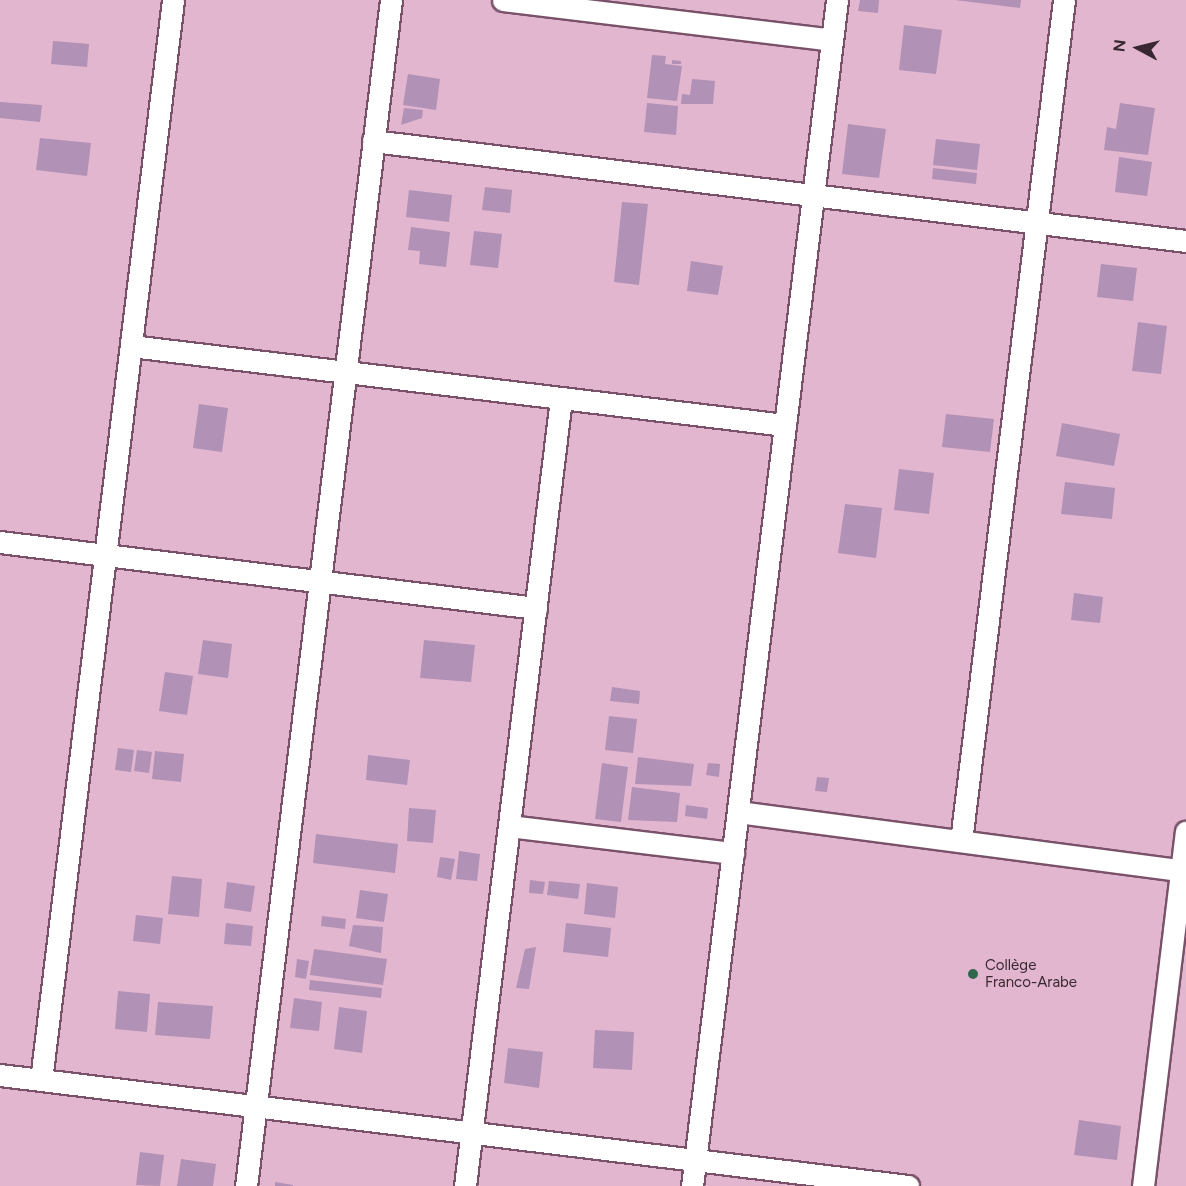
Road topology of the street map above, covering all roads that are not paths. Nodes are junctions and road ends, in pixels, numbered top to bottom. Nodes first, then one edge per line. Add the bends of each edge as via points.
1 (173, 0) edge
2 (391, 0) edge
3 (503, 0) edge
4 (837, 0) edge
5 (1064, 0) edge
6 (832, 40) junction
7 (374, 141) junction
8 (813, 195) junction
9 (1037, 222) junction
10 (1186, 241) edge
11 (130, 345) junction
12 (345, 372) junction
13 (561, 398) junction
14 (785, 425) junction
15 (0, 542) edge
16 (105, 555) junction
17 (320, 582) junction
18 (536, 608) junction
19 (738, 812) junction
20 (509, 826) junction
21 (1186, 832) edge
22 (961, 841) junction
23 (733, 853) junction
24 (1181, 870) junction
25 (0, 1075) edge
26 (41, 1080) junction
27 (256, 1106) junction
28 (471, 1133) junction
29 (696, 1160) junction
30 (246, 1186) edge
31 (465, 1186) edge
32 (692, 1186) edge
33 (908, 1186) edge
34 (1143, 1186) edge

1 - 11 street
2 - 7 street
3 - 6 street
4 - 6 street
5 - 9 street
6 - 8 street
7 - 8 street
7 - 12 street
8 - 9 street
8 - 14 street
9 - 10 street
9 - 22 street
11 - 12 street
11 - 16 street
12 - 13 street
12 - 17 street
13 - 14 street
13 - 18 street
14 - 19 street
15 - 16 street
16 - 17 street
16 - 26 street
17 - 18 street
17 - 27 street
18 - 20 street
19 - 22 street
19 - 23 street
20 - 23 street
20 - 28 street
21 - 24 street
22 - 24 street
23 - 29 street
24 - 34 street
25 - 26 street
26 - 27 street
27 - 28 street
27 - 30 street
28 - 29 street
28 - 31 street
29 - 32 street
29 - 33 street

